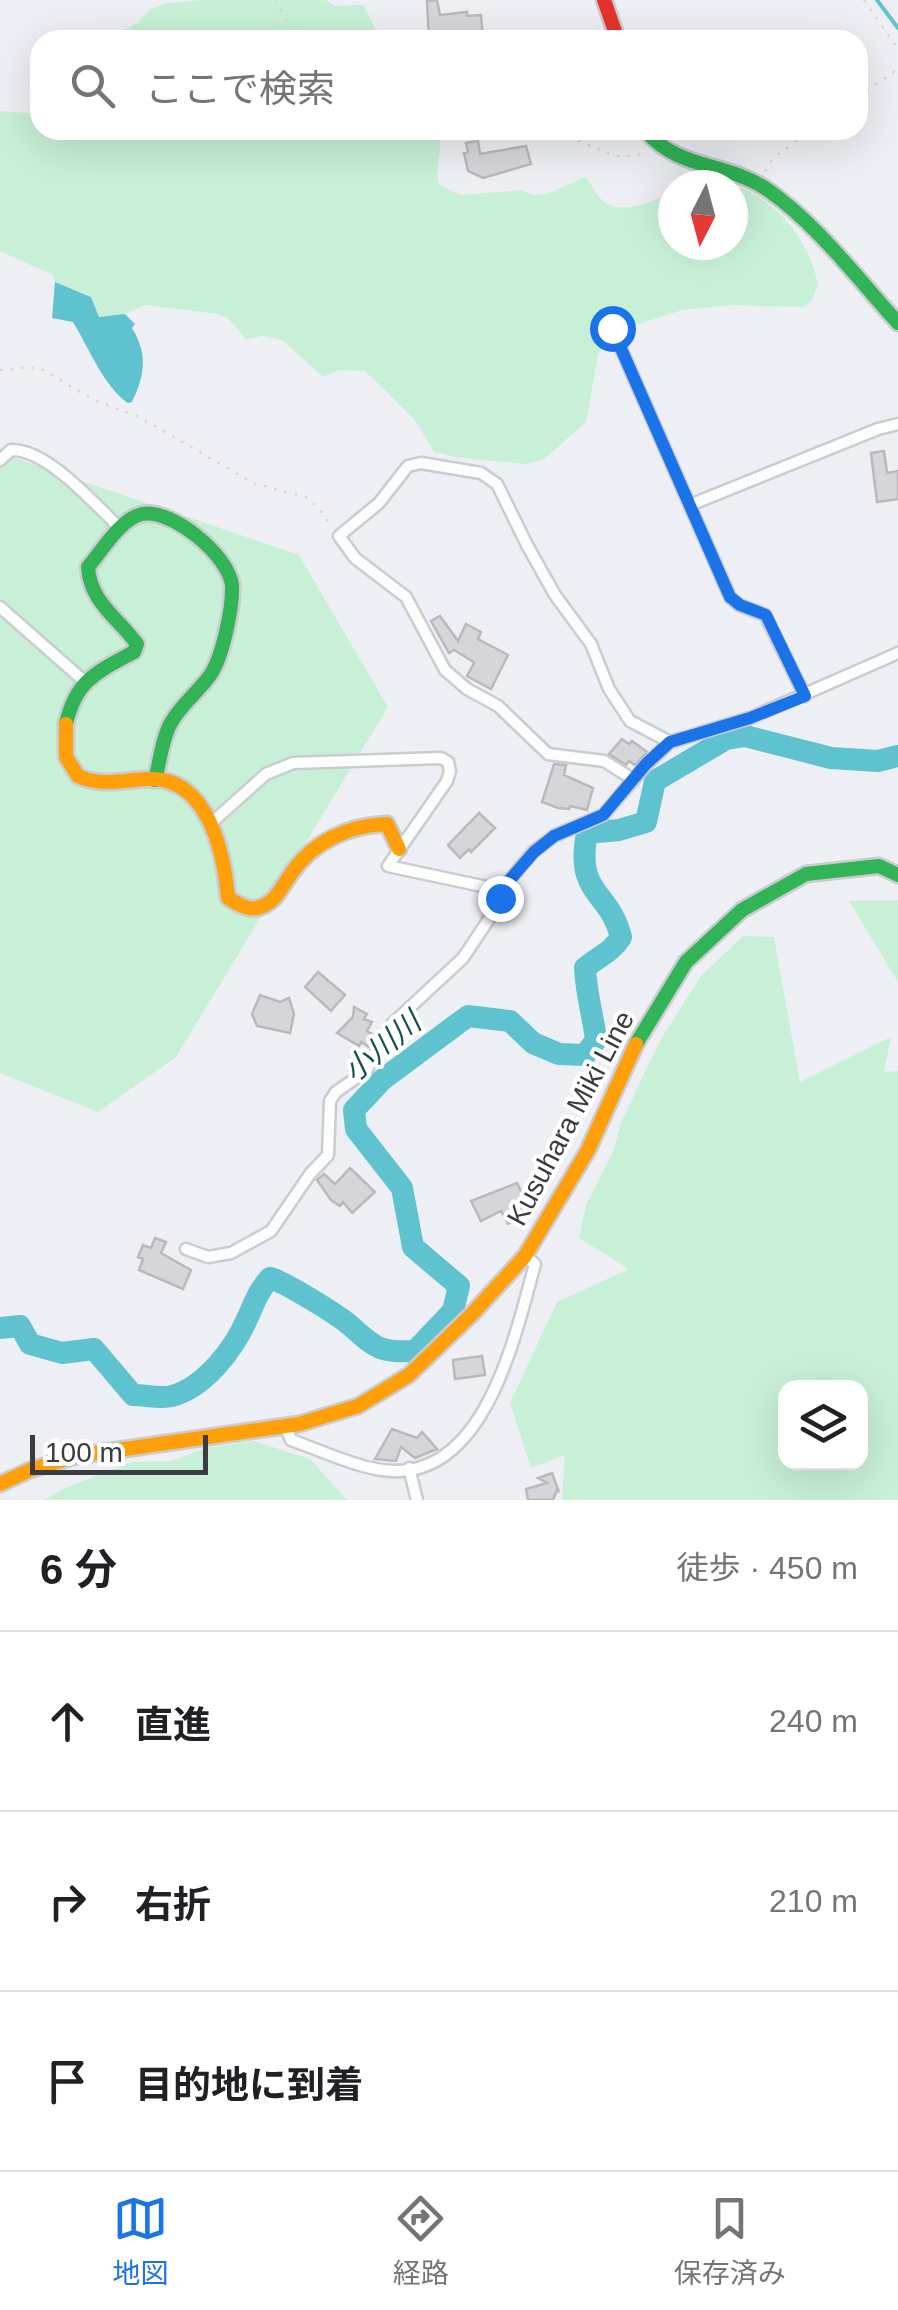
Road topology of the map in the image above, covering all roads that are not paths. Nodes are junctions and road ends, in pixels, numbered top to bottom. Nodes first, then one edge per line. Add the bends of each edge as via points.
1 (604, 0) edge
2 (614, 30) edge
3 (652, 140) edge
4 (898, 323) edge
5 (612, 328) dead end
6 (898, 424) edge
7 (0, 460) edge
8 (690, 506) junction
9 (120, 529) junction
10 (0, 606) edge
11 (898, 653) edge
12 (84, 681) junction
13 (805, 696) junction
14 (670, 742) junction
15 (155, 780) junction
16 (634, 780) junction
17 (210, 824) junction
18 (399, 849) junction
19 (898, 874) edge
20 (501, 890) junction
21 (186, 1249) dead end
22 (525, 1256) junction
23 (285, 1426) junction
24 (408, 1468) junction
25 (0, 1484) edge
26 (416, 1500) edge

1 - 2 main road
3 - 4 main road via 679,161 743,176 777,195
5 - 8 street
6 - 8 street
7 - 9 street via 20,450 52,467
8 - 13 street via 730,597 766,615
9 - 12 main road via 87,577 95,597 136,644 134,652
9 - 15 main road via 143,514 162,516 218,553 232,587 222,649 212,672 170,723
10 - 12 street
11 - 13 street
12 - 15 main road via 69,710 65,742 76,776 126,784
13 - 14 street
14 - 16 street
14 - 16 street via 630,722 497,484 480,473 408,466 380,503 339,536 355,558 406,596 445,670 467,689 498,706 548,754 604,761
15 - 17 main road via 187,793
16 - 20 street via 603,815 534,852
17 - 18 main road via 224,860 228,898 240,906 271,902 294,868 344,831 387,824
17 - 18 street via 266,774 293,763 448,762 448,781
18 - 20 street via 388,866
19 - 22 main road, Kusuhara Miki Line via 879,866 806,874 742,910 686,962
20 - 21 street via 463,958 391,1025 366,1071 336,1092 328,1155 270,1230 232,1253 208,1257
22 - 23 main road, Kusuhara Miki Line via 409,1375 358,1406
22 - 24 street via 535,1264 486,1409 448,1452
23 - 24 street via 292,1440 372,1469
23 - 25 main road, Kusuhara Miki Line via 76,1456
24 - 26 street

